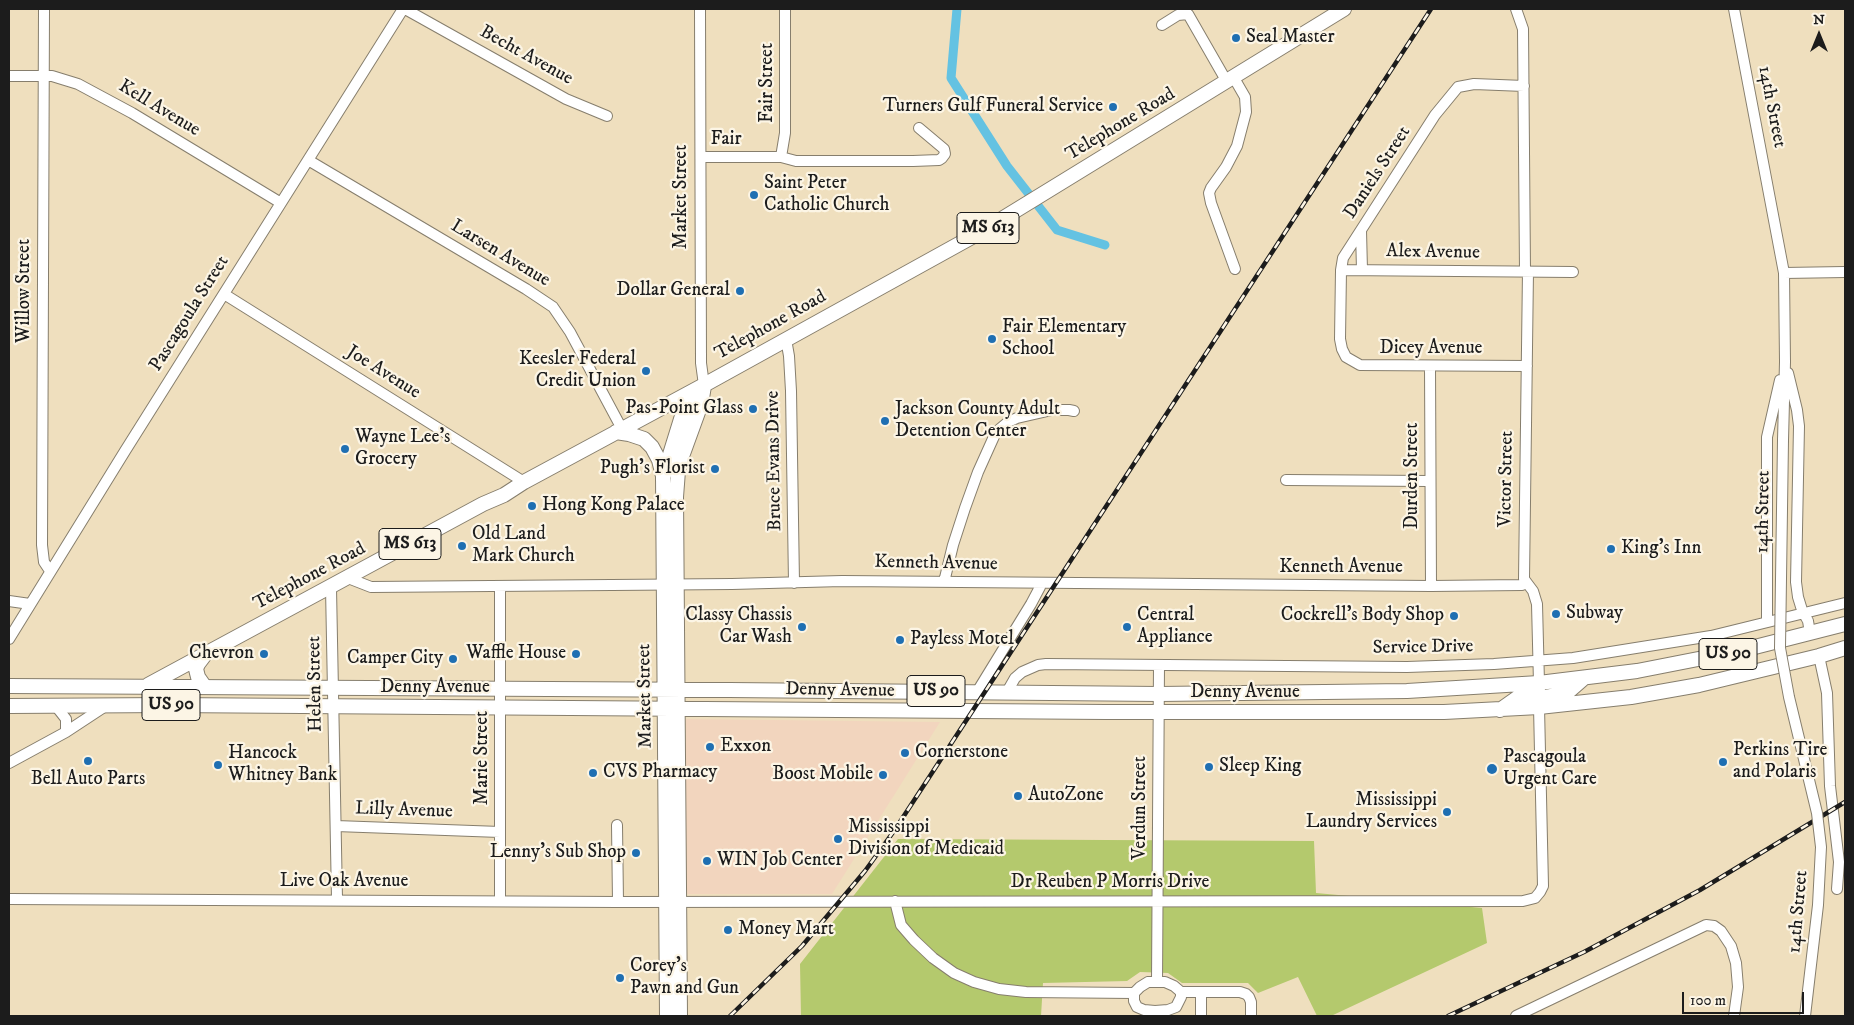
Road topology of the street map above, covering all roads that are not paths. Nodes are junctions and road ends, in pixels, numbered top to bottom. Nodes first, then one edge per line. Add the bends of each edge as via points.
1 (44, 9) edge
2 (404, 9) edge
3 (700, 9) edge
4 (785, 9) edge
5 (1344, 9) edge
6 (1516, 9) edge
7 (1734, 9) edge
8 (1162, 25) dead end
9 (9, 76) edge
10 (44, 76) junction
11 (1231, 80) junction
12 (1524, 86) junction
13 (607, 116) dead end
14 (919, 128) dead end
15 (701, 157) junction
16 (781, 158) junction
17 (308, 160) junction
18 (281, 203) junction
19 (1361, 230) junction
20 (1235, 269) dead end
21 (1341, 270) junction
22 (1362, 270) junction
23 (1527, 271) junction
24 (1573, 272) dead end
25 (1845, 272) edge
26 (1784, 273) junction
27 (224, 294) junction
28 (786, 339) junction
29 (1342, 349) joint
30 (1785, 362) junction
31 (1430, 366) junction
32 (1527, 366) junction
33 (704, 385) junction
34 (1074, 411) dead end
35 (619, 430) junction
36 (663, 477) junction
37 (1286, 480) dead end
38 (1429, 481) junction
39 (524, 482) junction
40 (50, 572) junction
41 (348, 578) junction
42 (794, 582) junction
43 (944, 582) junction
44 (1040, 583) junction
45 (1526, 584) junction
46 (670, 585) junction
47 (500, 586) junction
48 (1431, 586) junction
49 (331, 588) junction
50 (9, 601) edge
51 (1845, 603) edge
52 (30, 604) junction
53 (1804, 613) junction
54 (1767, 622) junction
55 (1839, 626) edge
56 (1810, 634) junction
57 (9, 640) edge
58 (1845, 648) edge
59 (204, 656) junction
60 (1819, 656) junction
61 (1538, 661) junction
62 (1800, 661) junction
63 (1159, 666) junction
64 (1584, 678) junction
65 (1539, 683) junction
66 (9, 686) edge
67 (146, 687) junction
68 (204, 687) junction
69 (333, 688) junction
70 (500, 688) junction
71 (671, 689) junction
72 (977, 692) junction
73 (1008, 692) junction
74 (1159, 694) junction
75 (108, 704) junction
76 (55, 705) junction
77 (9, 706) edge
78 (333, 706) junction
79 (500, 707) junction
80 (1539, 707) junction
81 (672, 708) junction
82 (1500, 710) junction
83 (1159, 713) junction
84 (66, 732) junction
85 (9, 763) edge
86 (617, 825) dead end
87 (336, 826) junction
88 (500, 832) junction
89 (1837, 889) dead end
90 (9, 899) edge
91 (337, 899) junction
92 (500, 901) junction
93 (673, 901) junction
94 (895, 901) junction
95 (1159, 901) junction
96 (618, 902) junction
97 (1157, 982) junction
98 (1180, 992) junction
99 (1201, 992) junction
100 (1134, 993) junction
101 (667, 1016) edge
102 (680, 1016) edge
103 (1202, 1016) edge
104 (1251, 1016) edge
105 (1516, 1016) edge
106 (1734, 1016) edge
107 (1805, 1016) edge

1 - 10 street, Willow Street
2 - 13 street, Becht Avenue via 566,99
2 - 17 street, Pascagoula Street
3 - 15 street, Market Street
4 - 16 street, Fair Street via 786,133
5 - 11 main road, Telephone Road / MS 613
6 - 12 street, Victor Street via 1523,29
7 - 26 street, 14th Street
8 - 11 street via 1178,15 1188,14
9 - 10 street, Kell Avenue
10 - 18 street, Kell Avenue via 65,79 93,91
10 - 40 street, Willow Street via 42,545 44,562
11 - 20 street via 1245,97 1246,112 1237,146 1209,193
11 - 28 main road, Telephone Road / MS 613 via 979,233
12 - 19 street, Daniels Street via 1474,84 1458,87 1435,115
12 - 23 street, Victor Street
14 - 16 street, Fair via 944,149 942,158 796,161
15 - 16 street, Fair
15 - 33 street, Market Street via 701,364
17 - 18 street, Pascagoula Street
17 - 35 street, Larsen Avenue via 545,301 570,332
18 - 27 street, Pascagoula Street
19 - 21 street, Daniels Street via 1343,258
19 - 22 street
21 - 22 street, Alex Avenue
21 - 29 street, Daniels Street
22 - 23 street, Alex Avenue
23 - 24 street, Alex Avenue
23 - 32 street, Victor Street
25 - 26 street
26 - 30 street, 14th Street
27 - 39 street, Joe Avenue
27 - 40 street, Pascagoula Street
28 - 33 main road, Telephone Road / MS 613
28 - 42 street, Bruce Evans Drive via 792,391
29 - 31 street, Dicey Avenue via 1346,358 1360,365
30 - 53 street via 1799,426 1796,582
30 - 54 street via 1767,437
30 - 107 street, 14th Street, bridge via 1780,648 1817,813 1821,848
31 - 32 street, Dicey Avenue
31 - 38 street, Durden Street
32 - 45 street, Victor Street
33 - 35 main road, Telephone Road / MS 613
33 - 36 main road, Market Street via 681,419
33 - 46 main road, Market Street via 701,404 680,459
34 - 43 street via 1052,410 1017,418 996,432 967,502
35 - 36 main road via 644,439 652,447
35 - 39 main road, Telephone Road / MS 613
36 - 46 main road, Market Street
37 - 38 street
38 - 48 street, Durden Street
39 - 41 main road, Telephone Road / MS 613
40 - 52 street, Pascagoula Street
41 - 47 street, Kenneth Avenue via 371,587
41 - 49 main road, Telephone Road / MS 613
42 - 43 street, Kenneth Avenue
42 - 46 street, Kenneth Avenue
43 - 44 street, Kenneth Avenue
44 - 48 street, Kenneth Avenue
44 - 72 street via 1031,604
45 - 48 street, Kenneth Avenue
45 - 61 street, Victor Street via 1537,604
46 - 47 street, Kenneth Avenue
46 - 71 main road, Market Street
47 - 70 street, Marie Street
49 - 59 main road, Telephone Road / MS 613
49 - 69 street, Helen Street
50 - 52 street
51 - 53 street, Service Drive
52 - 57 street, Pascagoula Street
53 - 54 street, Service Drive
53 - 56 street
54 - 61 street, Service Drive via 1676,643
55 - 56 main road, US 90
55 - 60 main road
56 - 62 main road
56 - 64 main road, Denny Avenue / US 90 via 1691,661
58 - 60 main road, Denny Avenue / US 90
59 - 67 main road, Telephone Road / MS 613
59 - 68 main road via 196,669
60 - 62 main road, Denny Avenue / US 90
60 - 89 street via 1827,693 1830,786 1839,862
61 - 63 street, Service Drive via 1407,667
61 - 65 street, Victor Street
62 - 80 main road, Denny Avenue / US 90 via 1680,688
63 - 73 street, Service Drive via 1038,665 1015,678
63 - 74 street, Verdun Street
64 - 65 main road, Denny Avenue / US 90
64 - 80 main road via 1568,692 1546,697
65 - 74 main road, Denny Avenue / US 90 via 1407,690
65 - 82 main road via 1535,693 1517,698
66 - 67 main road, Denny Avenue / US 90
67 - 68 main road, Denny Avenue / US 90
68 - 69 main road, Denny Avenue / US 90
69 - 70 main road, Denny Avenue / US 90
69 - 78 street, Helen Street
70 - 71 main road, Denny Avenue / US 90
70 - 79 street, Marie Street
71 - 72 main road, Denny Avenue / US 90
71 - 81 main road, Market Street
72 - 73 main road, Denny Avenue / US 90
73 - 74 main road, Denny Avenue / US 90
74 - 83 street, Verdun Street
75 - 76 main road, Denny Avenue / US 90
75 - 78 main road, Denny Avenue / US 90
75 - 84 street
76 - 77 main road, Denny Avenue / US 90
76 - 84 street via 66,719
78 - 79 main road, Denny Avenue / US 90
78 - 87 street, Helen Street
79 - 81 main road, Denny Avenue / US 90
79 - 88 street, Marie Street
80 - 82 main road, Denny Avenue / US 90
80 - 95 street, Dr Reuben P Morris Drive via 1543,886 1538,895 1523,901
81 - 83 main road, Denny Avenue / US 90
81 - 93 main road, Market Street
82 - 83 main road, Denny Avenue / US 90
83 - 95 street, Verdun Street
84 - 85 street
86 - 96 street
87 - 88 street, Lilly Avenue
87 - 91 street, Helen Street
88 - 92 street, Marie Street
90 - 91 street, Live Oak Avenue
91 - 92 street, Live Oak Avenue
92 - 96 street, Live Oak Avenue
93 - 94 street, Dr Reuben P Morris Drive
93 - 96 street, Live Oak Avenue
93 - 101 main road, Market Street
93 - 102 main road, Market Street
94 - 95 street, Dr Reuben P Morris Drive
94 - 100 street via 901,925 914,940 954,974 974,982 1026,992
95 - 97 street, Verdun Street
97 - 98 street via 1165,982
97 - 100 street via 1148,982
98 - 99 street
98 - 100 street via 1176,1007 1154,1011 1137,1007
99 - 103 street
99 - 104 street via 1246,994 1251,1002
105 - 106 street via 1706,925 1721,930 1731,946 1738,988

